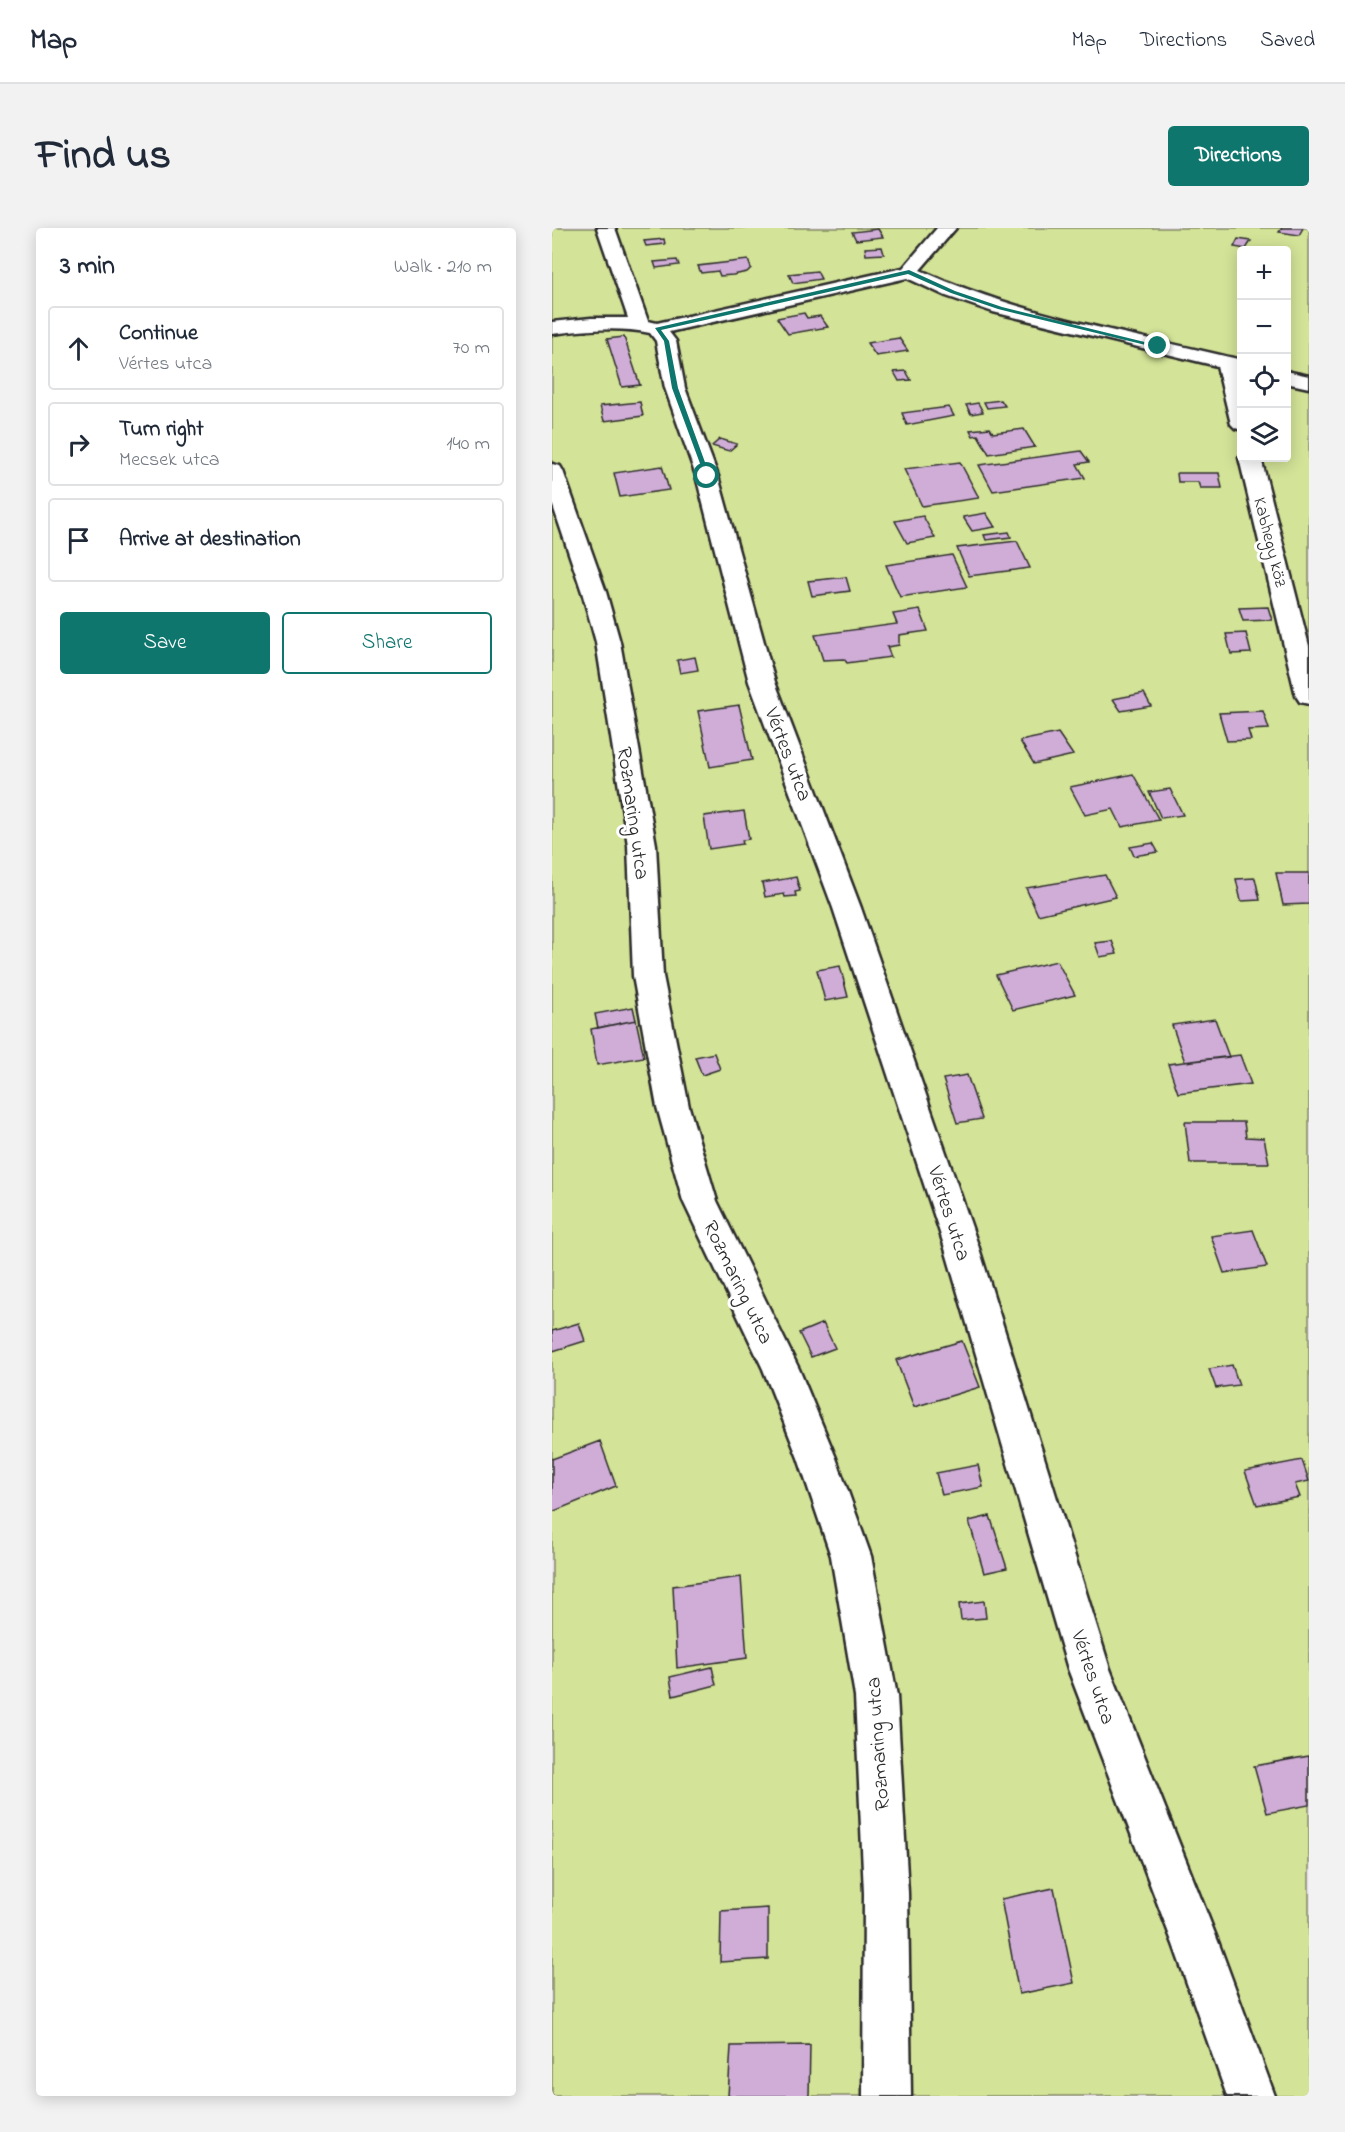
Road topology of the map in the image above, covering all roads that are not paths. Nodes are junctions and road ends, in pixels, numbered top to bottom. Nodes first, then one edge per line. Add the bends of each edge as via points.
1 (606, 228) edge
2 (947, 228) edge
3 (909, 272) junction
4 (649, 327) junction
5 (552, 328) edge
6 (1234, 365) edge
7 (1291, 378) edge
8 (1309, 382) edge
9 (1240, 408) edge
10 (1251, 462) edge
11 (552, 471) edge
12 (1309, 696) edge
13 (887, 2096) edge
14 (1251, 2096) edge

1 - 4 street, Vértes utca
2 - 3 street
3 - 4 street
3 - 6 street via 1000,308
4 - 5 street
4 - 14 street, Vértes utca via 666,341 675,388 707,476 762,682 847,908 961,1245 1089,1670
6 - 9 street
7 - 8 street
10 - 12 street, Kabhegy köz
11 - 13 street, Rozmaring utca via 608,642 642,845 648,976 673,1107 700,1201 781,1369 851,1556 876,1696 886,1893

